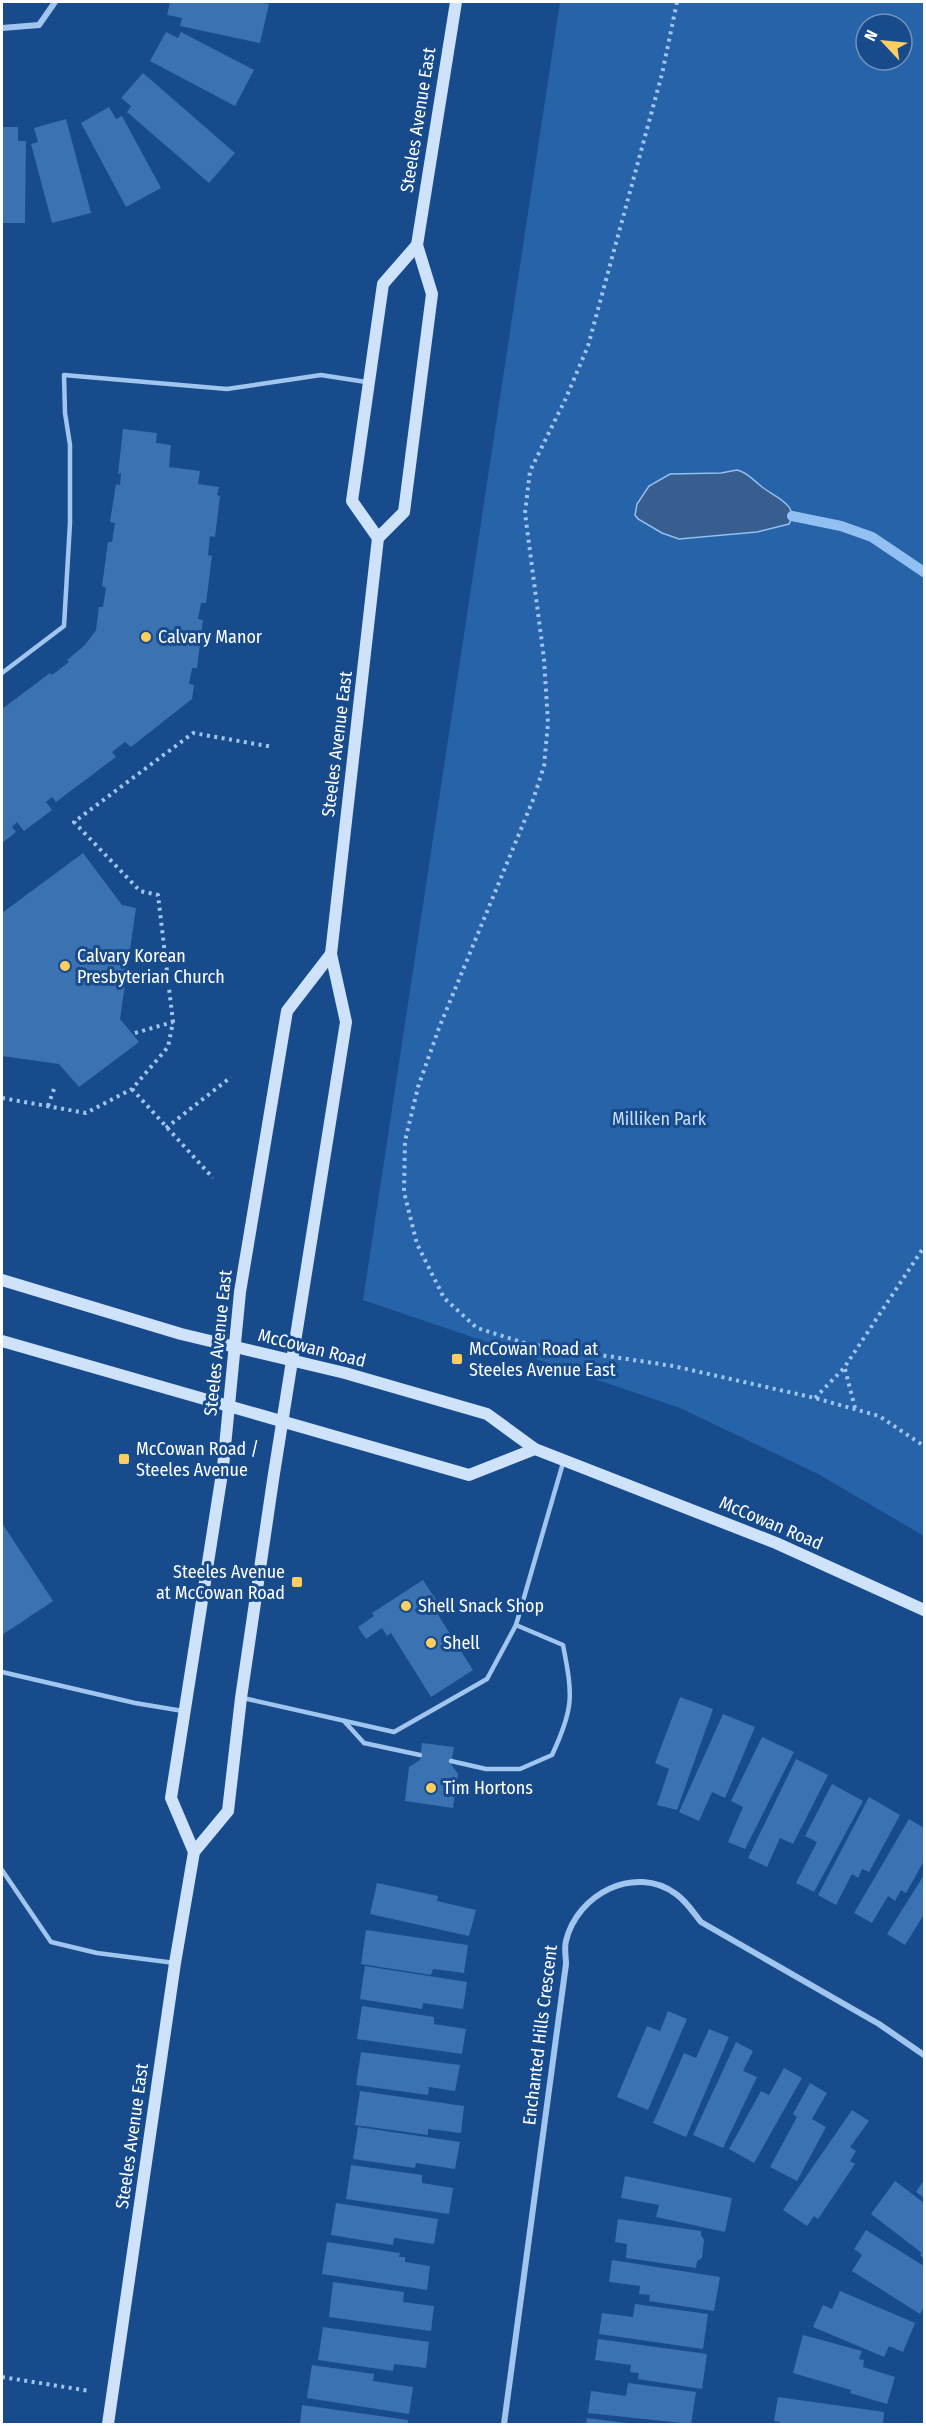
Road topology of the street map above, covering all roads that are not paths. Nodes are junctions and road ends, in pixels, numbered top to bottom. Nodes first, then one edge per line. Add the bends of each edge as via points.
1 (55, 2) edge
2 (456, 2) edge
3 (2, 27) edge
4 (417, 245) junction
5 (370, 383) junction
6 (378, 538) junction
7 (2, 673) edge
8 (331, 954) junction
9 (2, 1280) edge
10 (2, 1341) edge
11 (235, 1348) junction
12 (294, 1362) junction
13 (229, 1407) junction
14 (284, 1422) junction
15 (535, 1449) junction
16 (564, 1460) junction
17 (924, 1610) edge
18 (516, 1625) junction
19 (2, 1672) edge
20 (241, 1698) junction
21 (183, 1711) junction
22 (344, 1721) junction
23 (420, 1755) dead end
24 (452, 1761) dead end
25 (194, 1852) junction
26 (2, 1870) edge
27 (175, 1963) junction
28 (924, 2055) edge
29 (108, 2424) edge
30 (504, 2424) edge

1 - 3 street via 39,25
2 - 4 main road, Steeles Avenue East
4 - 5 main road via 383,284
4 - 6 main road, Steeles Avenue East via 432,294 404,512
5 - 6 main road via 352,501
5 - 7 lane via 321,375 227,389 64,375 70,523 64,626
6 - 8 main road, Steeles Avenue East
8 - 11 main road, Steeles Avenue East via 287,1011 240,1292
8 - 12 main road, Steeles Avenue East via 346,1022
9 - 11 main road, McCowan Road
10 - 13 main road
11 - 12 main road, McCowan Road
11 - 13 main road, Steeles Avenue East
12 - 14 main road, Steeles Avenue East
12 - 15 main road, McCowan Road via 487,1414
13 - 14 main road
13 - 21 main road, Steeles Avenue East via 223,1467
14 - 15 main road via 469,1475
14 - 20 main road, Steeles Avenue East
15 - 16 main road, McCowan Road
16 - 17 main road, McCowan Road via 776,1543
16 - 18 lane
18 - 22 lane via 488,1679 394,1732
18 - 24 lane via 563,1645 571,1688 567,1722 552,1755 520,1769
19 - 21 lane
20 - 22 lane
20 - 25 main road, Steeles Avenue East via 228,1812
21 - 25 main road, Steeles Avenue East via 171,1798
22 - 23 lane via 364,1743
25 - 27 main road, Steeles Avenue East
26 - 27 lane via 51,1942 97,1953
27 - 29 main road, Steeles Avenue East
28 - 30 street, Enchanted Hills Crescent via 879,2024 701,1922 674,1893 636,1882 598,1893 577,1914 566,1941

